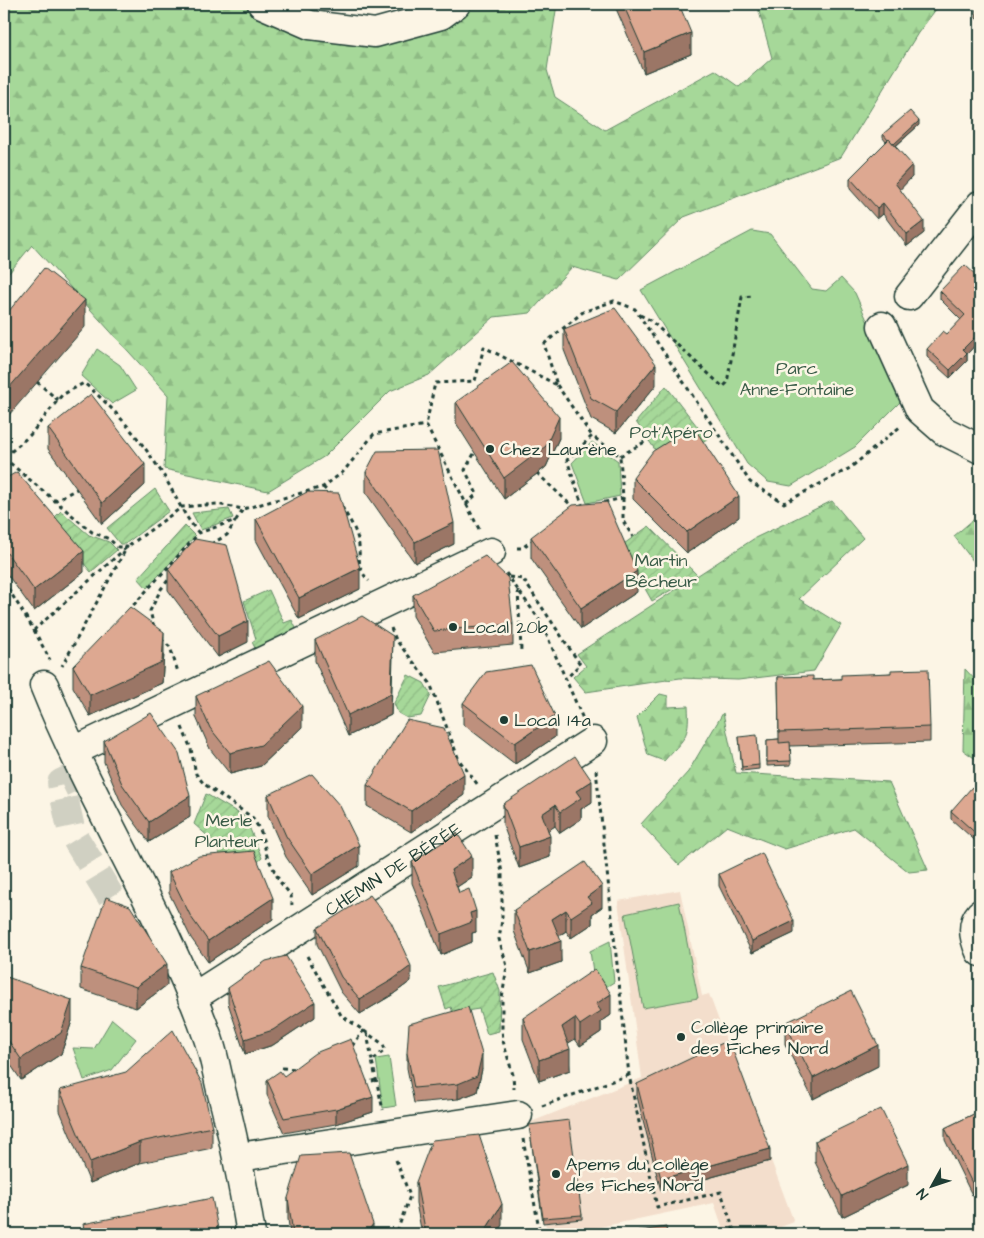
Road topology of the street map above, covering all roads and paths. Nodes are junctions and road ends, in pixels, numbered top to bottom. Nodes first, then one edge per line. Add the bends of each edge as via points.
1 (263, 4) edge
2 (456, 4) edge
3 (980, 205) edge
4 (754, 296) dead end
5 (909, 296) dead end
6 (639, 315) junction
7 (882, 326) dead end
8 (37, 382) edge
9 (557, 384) junction
10 (58, 400) junction
11 (920, 410) junction
12 (426, 425) junction
13 (592, 436) junction
14 (648, 440) dead end
15 (980, 449) edge
16 (475, 452) edge
17 (620, 456) junction
18 (4, 458) edge
19 (537, 473) edge
20 (323, 487) junction
21 (77, 489) edge
22 (623, 498) junction
23 (335, 499) edge
24 (54, 501) junction
25 (466, 504) junction
26 (599, 504) edge
27 (342, 505) edge
28 (591, 505) edge
29 (182, 507) junction
30 (583, 507) junction
31 (244, 510) junction
32 (236, 520) junction
33 (199, 534) junction
34 (633, 537) dead end
35 (537, 538) edge
36 (209, 545) edge
37 (127, 547) junction
38 (522, 548) dead end
39 (491, 552) junction
40 (175, 572) edge
41 (509, 577) junction
42 (4, 582) edge
43 (373, 586) dead end
44 (518, 589) junction
45 (122, 618) edge
46 (390, 625) dead end
47 (34, 630) junction
48 (156, 630) edge
49 (160, 637) edge
50 (521, 650) dead end
51 (566, 679) junction
52 (179, 680) dead end
53 (50, 684) junction
54 (181, 724) dead end
55 (593, 741) junction
56 (74, 751) junction
57 (479, 788) dead end
58 (495, 831) dead end
59 (292, 906) dead end
60 (980, 914) edge
61 (302, 949) dead end
62 (980, 952) edge
63 (192, 998) junction
64 (366, 1031) junction
65 (343, 1050) edge
66 (372, 1061) junction
67 (282, 1068) dead end
68 (302, 1070) edge
69 (629, 1075) junction
70 (376, 1080) junction
71 (362, 1083) edge
72 (516, 1103) junction
73 (389, 1115) dead end
74 (393, 1154) dead end
75 (238, 1157) junction
76 (409, 1200) junction
77 (416, 1203) edge
78 (251, 1234) edge
79 (396, 1234) edge
80 (540, 1234) edge
81 (735, 1234) edge

1 - 2 street via 310,25 376,33 441,15
3 - 5 street
4 - 6 path via 742,297 727,383 723,387 650,320
6 - 9 path via 635,309 614,301 583,312 544,344
6 - 11 path via 750,482 784,503 850,468
7 - 11 street
8 - 10 path
9 - 12 path via 484,347 475,381 435,383
9 - 13 path
10 - 18 path via 30,435
10 - 29 path via 62,394 84,383 109,404 159,467
11 - 15 street via 944,431
12 - 20 path via 374,434 343,472
12 - 25 path
13 - 17 path
13 - 30 path via 567,460
14 - 17 path
16 - 25 path via 464,470 477,494
17 - 22 path
18 - 24 path
19 - 30 path via 575,512
20 - 23 path
20 - 31 path
21 - 24 path
22 - 26 path
22 - 34 path via 623,521
24 - 37 path via 92,532 118,547
25 - 39 path
27 - 43 path via 357,535 363,575
28 - 30 path
29 - 31 path via 217,504
29 - 33 path
29 - 37 path
31 - 32 path
32 - 33 path
32 - 36 path via 227,536
33 - 45 path
35 - 38 path
37 - 47 path
37 - 53 path
39 - 41 path
39 - 56 street
40 - 48 path via 160,589 150,611
41 - 44 path
41 - 51 path via 523,579 580,664
42 - 47 path
44 - 50 path
44 - 51 path via 541,622
46 - 57 path via 396,640 430,684 459,760
47 - 53 path
49 - 52 path via 170,647
51 - 55 path
53 - 56 street
54 - 59 path via 191,748 196,774 204,784 253,818 261,832 266,856 291,895
55 - 63 street, CHEMIN DE BÉRÉE
55 - 69 path
56 - 63 street
58 - 72 path via 502,873 503,908 499,940 507,966 502,998 503,1041 513,1075
60 - 62 street via 975,919 974,939
61 - 64 path via 341,1015
63 - 75 street via 209,1040
64 - 65 path via 352,1047
64 - 66 path
64 - 66 path via 383,1044 385,1050
66 - 70 path
67 - 68 path
69 - 72 path
69 - 81 path via 657,1207 721,1192
70 - 71 path
70 - 73 path via 381,1109
72 - 75 street
72 - 80 path
74 - 76 path
75 - 78 street
76 - 77 path
76 - 79 path

